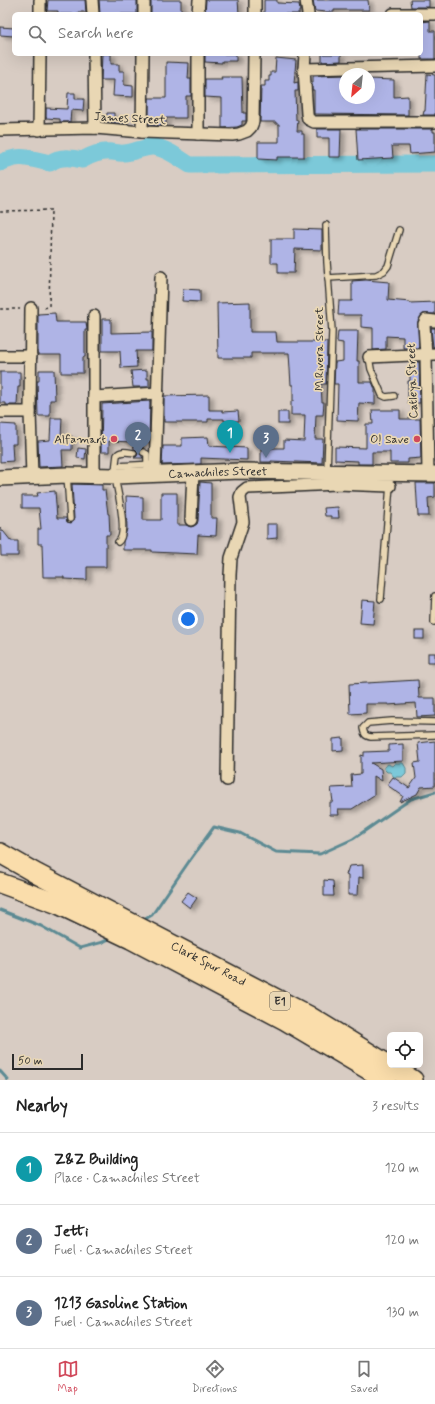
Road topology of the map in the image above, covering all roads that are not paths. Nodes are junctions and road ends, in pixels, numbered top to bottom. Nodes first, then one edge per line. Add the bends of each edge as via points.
1 (40, 0) edge
2 (92, 0) edge
3 (144, 0) edge
4 (198, 0) edge
5 (255, 0) edge
6 (306, 0) edge
7 (40, 12) edge
8 (93, 12) edge
9 (144, 12) edge
10 (198, 12) edge
11 (255, 12) edge
12 (308, 12) edge
13 (423, 14) edge
14 (435, 14) edge
15 (40, 56) edge
16 (94, 56) edge
17 (143, 56) edge
18 (198, 56) edge
19 (254, 56) edge
20 (305, 56) edge
21 (435, 66) edge
22 (304, 69) junction
23 (435, 122) edge
24 (95, 128) junction
25 (0, 130) edge
26 (40, 130) junction
27 (142, 132) junction
28 (198, 134) junction
29 (326, 225) dead end
30 (399, 230) dead end
31 (161, 276) dead end
32 (328, 278) junction
33 (31, 308) road end
34 (94, 316) dead end
35 (435, 320) edge
36 (430, 354) edge
37 (0, 356) edge
38 (31, 356) junction
39 (369, 357) joint
40 (158, 393) junction
41 (94, 396) junction
42 (394, 396) dead end
43 (0, 412) edge
44 (30, 412) junction
45 (143, 452) dead end
46 (134, 453) dead end
47 (151, 469) junction
48 (116, 471) junction
49 (193, 472) junction
50 (327, 472) junction
51 (431, 474) edge
52 (67, 475) junction
53 (94, 476) junction
54 (32, 477) junction
55 (0, 478) edge
56 (391, 480) junction
57 (70, 519) dead end
58 (191, 520) dead end
59 (118, 542) dead end
60 (435, 596) edge
61 (381, 599) dead end
62 (434, 622) edge
63 (435, 722) edge
64 (435, 735) edge
65 (227, 780) dead end
66 (0, 853) edge
67 (0, 883) edge
68 (110, 921) junction
69 (137, 934) junction
70 (386, 1080) edge
71 (413, 1080) edge

1 - 7 street
2 - 8 street
3 - 9 street
4 - 10 street
5 - 11 street
6 - 12 street
13 - 14 street
15 - 26 street
16 - 24 street
17 - 27 street
18 - 28 street
19 - 28 street, James Street via 251,127 239,134
20 - 22 street
21 - 22 street
22 - 23 street via 307,114 308,119 314,122
24 - 26 street, James Street
24 - 27 street, James Street
25 - 26 street, James Street
27 - 28 street, James Street
29 - 32 lane, M.Rivera Street
30 - 32 lane via 388,266 384,271 376,275
31 - 40 street
32 - 50 lane, M.Rivera Street via 332,330
33 - 38 street
34 - 41 street
35 - 36 street, Catleya Street via 424,322
36 - 39 street
36 - 51 street, Catleya Street
37 - 38 street
38 - 44 street
39 - 42 lane via 382,395
40 - 41 street
40 - 47 street
41 - 53 street
43 - 44 street
44 - 54 street
45 - 47 lane via 147,454
46 - 48 lane via 118,452
47 - 48 street, Camachiles Street
47 - 49 street, Camachiles Street
48 - 53 street, Camachiles Street
48 - 59 lane via 122,519 122,537
49 - 50 street, Camachiles Street
49 - 58 street
50 - 56 street, Camachiles Street
51 - 56 street, Camachiles Street
52 - 53 street, Camachiles Street
52 - 54 street, Camachiles Street
52 - 57 lane
54 - 55 street, Camachiles Street
56 - 61 lane
56 - 65 street via 247,488 242,492 240,497 243,522 231,558 230,575
60 - 62 lane
63 - 64 lane via 368,723 363,728 367,737
66 - 68 highway, Clark Spur Road / E1
67 - 68 highway, Clark Spur Road / E1
68 - 69 highway, Clark Spur Road / E1
69 - 70 highway, Clark Spur Road / E1
69 - 71 highway, Clark Spur Road / E1 via 308,1016

